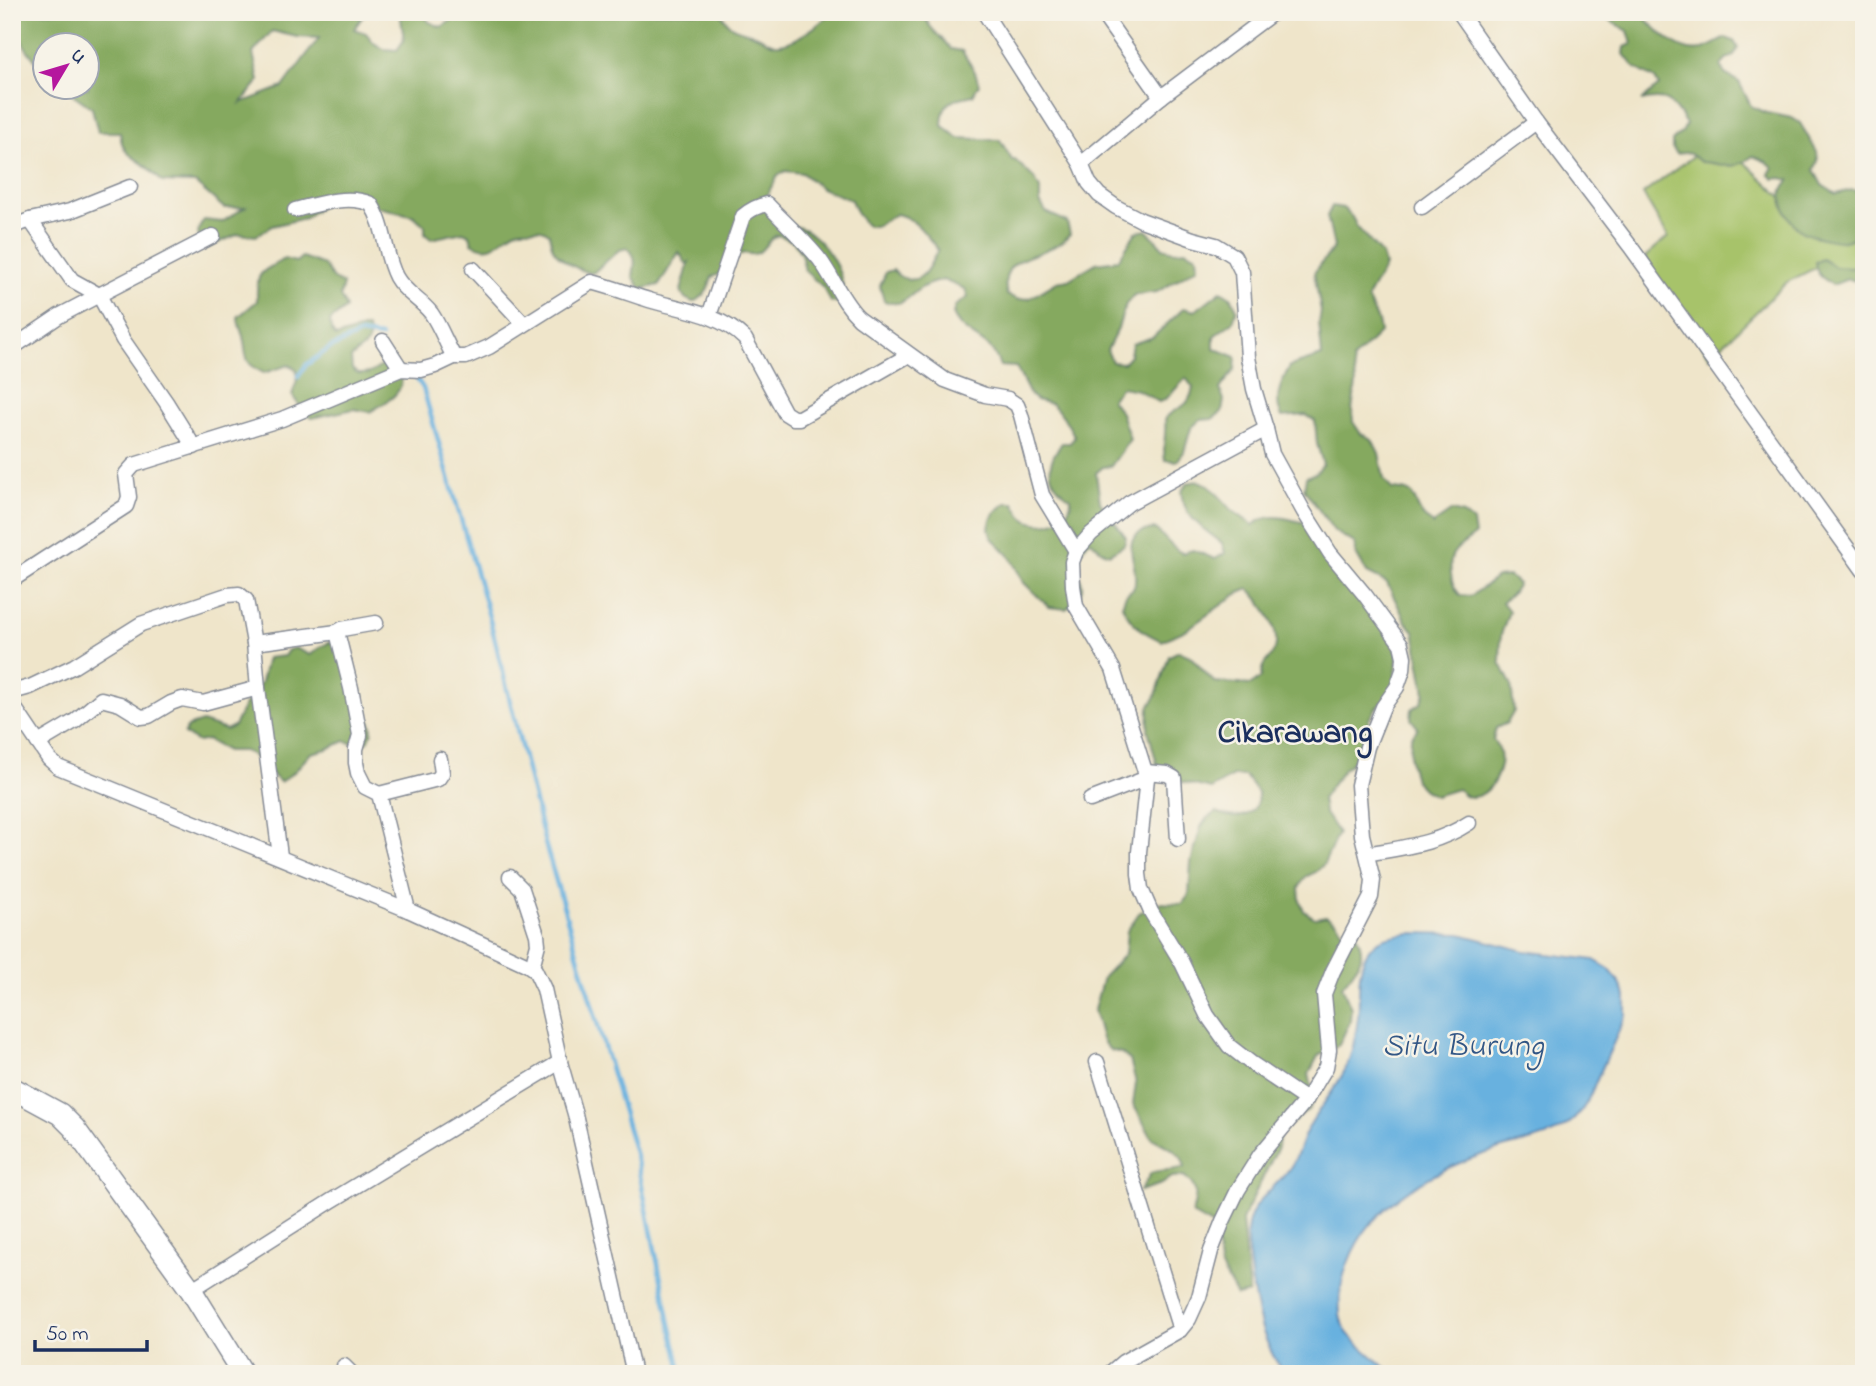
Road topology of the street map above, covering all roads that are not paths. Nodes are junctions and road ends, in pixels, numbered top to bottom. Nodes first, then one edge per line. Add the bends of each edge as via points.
1 (984, 12) edge
2 (1101, 12) edge
3 (1274, 12) edge
4 (1459, 12) edge
5 (1161, 97) junction
6 (1536, 122) junction
7 (1080, 164) junction
8 (130, 187) dead end
9 (1422, 207) dead end
10 (295, 210) dead end
11 (30, 220) junction
12 (12, 227) edge
13 (213, 236) dead end
14 (473, 269) dead end
15 (99, 295) junction
16 (709, 316) junction
17 (524, 324) junction
18 (383, 341) dead end
19 (12, 348) edge
20 (909, 355) junction
21 (454, 357) junction
22 (403, 369) junction
23 (1266, 429) junction
24 (194, 447) junction
25 (1076, 551) junction
26 (1864, 571) edge
27 (12, 580) edge
28 (376, 624) dead end
29 (337, 632) junction
30 (254, 643) junction
31 (258, 688) junction
32 (12, 692) edge
33 (12, 705) edge
34 (38, 743) junction
35 (440, 759) dead end
36 (1146, 775) junction
37 (379, 794) junction
38 (1090, 800) dead end
39 (1469, 823) dead end
40 (1178, 839) dead end
41 (1367, 854) junction
42 (280, 856) junction
43 (510, 877) dead end
44 (408, 909) junction
45 (532, 967) junction
46 (560, 1062) junction
47 (1097, 1062) dead end
48 (12, 1088) edge
49 (1306, 1100) junction
50 (191, 1290) junction
51 (1181, 1329) junction
52 (243, 1374) edge
53 (635, 1374) edge
54 (1109, 1374) edge

1 - 7 street
2 - 5 street
3 - 5 street
4 - 6 street
5 - 7 street
6 - 9 street
6 - 26 street
7 - 23 street via 1088,183 1116,208 1234,256 1242,272 1248,357
8 - 11 street via 70,211
10 - 21 street via 348,201 371,205 381,222 397,279 430,313
11 - 12 street
11 - 15 street via 72,280
13 - 15 street
14 - 17 street
15 - 19 street
15 - 24 street
16 - 17 street via 592,282
16 - 20 street via 745,339 785,413 793,418
16 - 20 street via 743,216 767,204 820,260 848,308
17 - 21 street via 489,348
18 - 22 street
20 - 25 street via 945,380 1017,405 1042,495
21 - 22 street via 421,370
22 - 24 street via 282,419
23 - 25 street via 1129,503
23 - 41 street via 1272,454 1304,512 1401,644 1403,670 1367,747 1358,785
24 - 27 street via 134,465 127,474 126,506
25 - 36 street via 1072,562 1076,606 1113,669
28 - 29 street
29 - 30 street
29 - 37 street via 360,736 358,773 365,787
30 - 31 street
30 - 32 street via 246,600 239,594 227,595 141,624 74,666
31 - 34 street via 203,704 182,699 149,716 101,699
31 - 42 street
33 - 34 street
34 - 42 street via 58,767
35 - 37 street via 438,779
36 - 38 street
36 - 40 street via 1167,774 1174,779
36 - 49 street via 1139,874 1150,912 1229,1046
37 - 44 street
39 - 41 street via 1434,841
41 - 49 street via 1373,880 1371,897 1327,983 1326,1067
42 - 44 street
43 - 45 street via 522,889 537,935
44 - 45 street
45 - 46 street via 544,989
46 - 50 street
46 - 53 street
47 - 51 street
48 - 50 street via 60,1114 74,1128
49 - 51 street via 1260,1155 1238,1190 1211,1251 1194,1310
50 - 52 street
51 - 54 street

